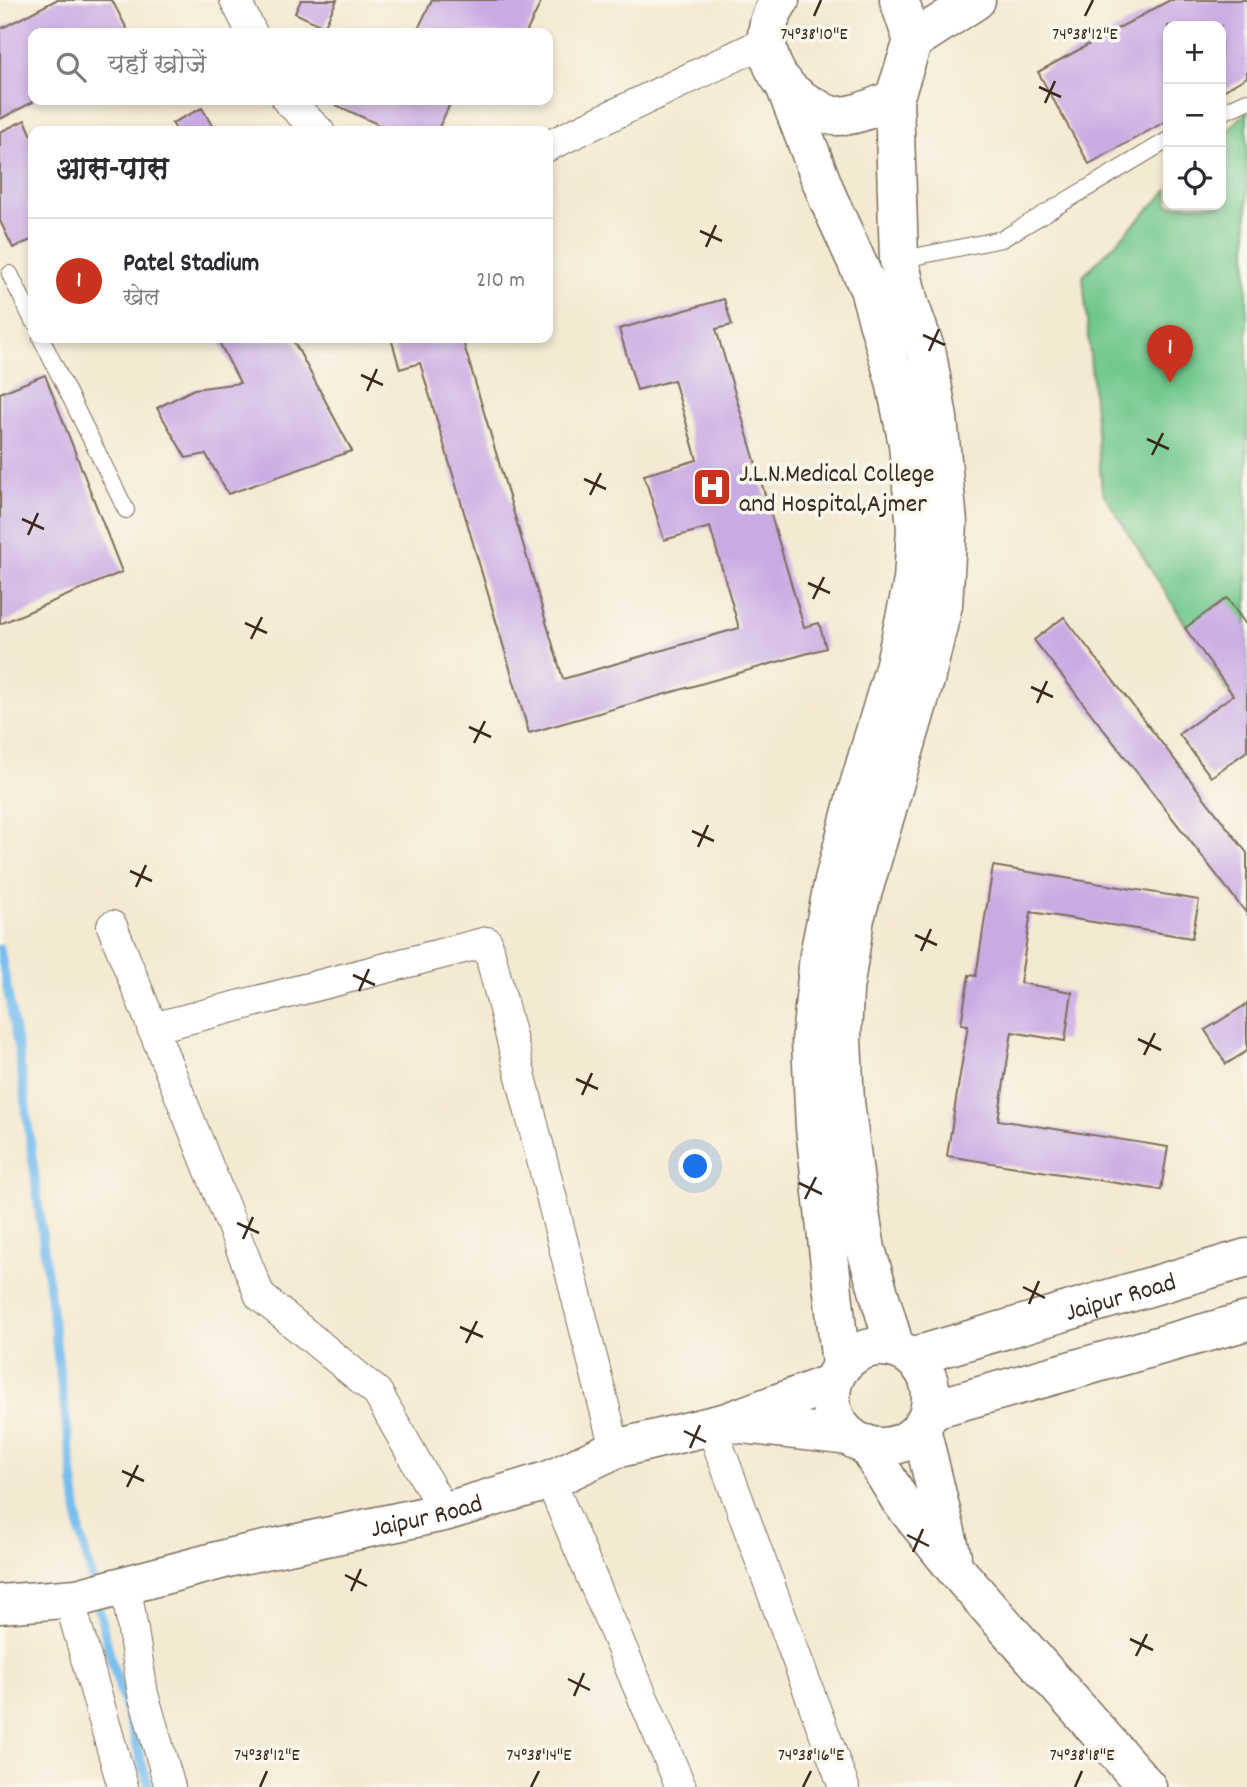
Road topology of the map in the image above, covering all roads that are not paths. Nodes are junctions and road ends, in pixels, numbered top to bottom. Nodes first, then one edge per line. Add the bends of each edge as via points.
1 (235, 0) edge
2 (780, 0) edge
3 (899, 0) edge
4 (976, 0) edge
5 (249, 28) edge
6 (913, 40) junction
7 (767, 41) junction
8 (784, 83) junction
9 (894, 99) junction
10 (1247, 101) edge
11 (293, 105) edge
12 (1226, 111) edge
13 (313, 126) edge
14 (1163, 143) edge
15 (553, 144) edge
16 (899, 260) junction
17 (10, 274) dead end
18 (28, 311) edge
19 (43, 343) edge
20 (126, 510) dead end
21 (112, 926) dead end
22 (152, 1028) junction
23 (1247, 1258) edge
24 (1130, 1292) junction
25 (1247, 1321) edge
26 (1154, 1347) junction
27 (904, 1353) junction
28 (837, 1374) junction
29 (925, 1419) junction
30 (719, 1424) junction
31 (858, 1440) junction
32 (615, 1449) junction
33 (550, 1480) junction
34 (444, 1512) junction
35 (955, 1569) junction
36 (121, 1587) junction
37 (73, 1599) junction
38 (0, 1604) edge
39 (123, 1787) edge
40 (170, 1787) edge
41 (681, 1787) edge
42 (844, 1787) edge
43 (1147, 1787) edge

1 - 5 street
2 - 7 street via 769,15
3 - 6 street
4 - 6 street
6 - 9 street
7 - 8 street via 768,60
7 - 15 street
8 - 9 street via 805,102 835,117
8 - 28 street via 869,289 908,444 916,528 913,581 894,668 834,880 811,1041
9 - 16 street
10 - 12 lane
11 - 13 street
14 - 16 lane via 1002,239
16 - 27 street via 927,354 938,418 948,523 943,605 855,918 842,1039 845,1102 866,1249
17 - 18 lane
19 - 20 lane
21 - 22 street
22 - 32 street via 486,942
22 - 34 street via 260,1296 377,1392
23 - 24 street, Jaipur Road
24 - 26 street
24 - 27 street, Jaipur Road
25 - 26 street
26 - 29 street
27 - 28 street via 875,1346 856,1353
27 - 29 street via 925,1372 931,1391
28 - 30 street, Jaipur Road
28 - 31 street via 831,1402 837,1421
29 - 31 street via 906,1441 887,1447
29 - 35 street
30 - 31 street, Jaipur Road
30 - 32 street, Jaipur Road
30 - 42 street
31 - 35 street
32 - 33 street, Jaipur Road
33 - 34 street, Jaipur Road
33 - 41 street
34 - 36 street, Jaipur Road
35 - 43 street
36 - 37 street, Jaipur Road
36 - 40 street via 143,1694
37 - 38 street
37 - 39 street

